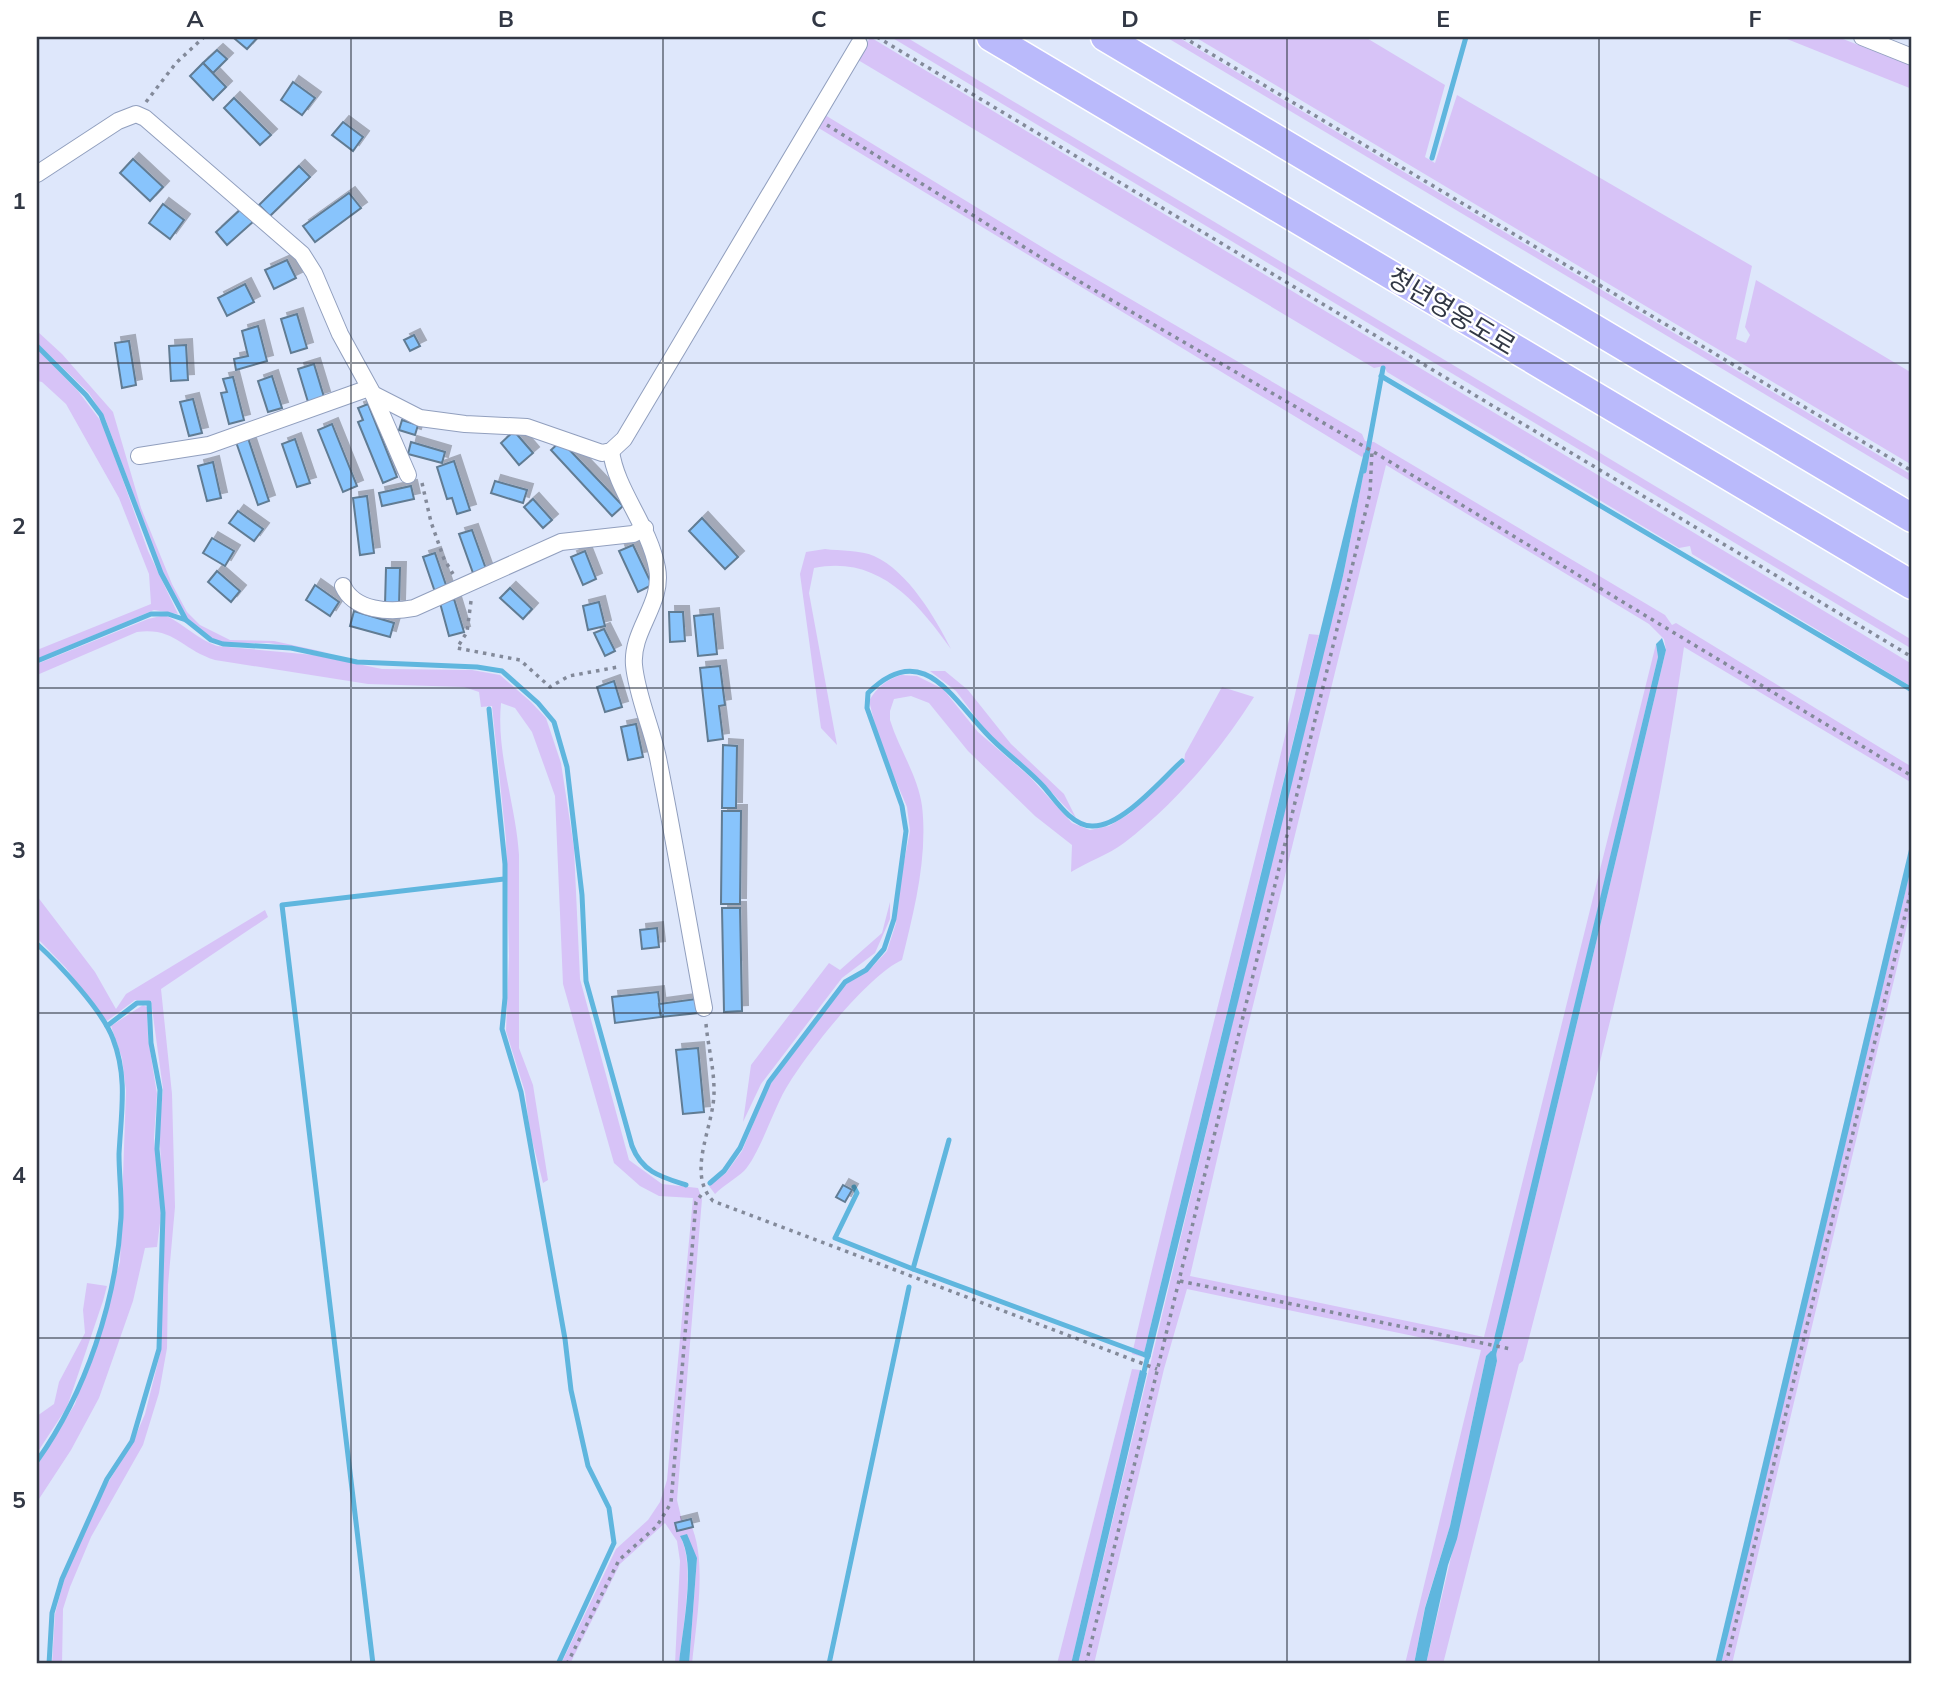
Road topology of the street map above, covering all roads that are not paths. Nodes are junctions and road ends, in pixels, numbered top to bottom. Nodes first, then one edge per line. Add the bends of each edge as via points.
1 (991, 37) edge
2 (1105, 37) edge
3 (1862, 37) edge
4 (859, 44) dead end
5 (1912, 57) edge
6 (37, 174) edge
7 (371, 391) junction
8 (611, 451) junction
9 (139, 456) dead end
10 (408, 475) road end
11 (1912, 519) edge
12 (645, 528) junction
13 (1912, 585) edge
14 (343, 586) dead end
15 (704, 1008) road end

1 - 13 highway, 청년영웅도로
2 - 11 highway
3 - 5 street
4 - 8 street via 624,439
6 - 7 street via 118,121 136,114 145,118 302,254
7 - 8 street via 420,418 527,427 591,450
7 - 9 street via 209,445
7 - 10 street
8 - 12 street via 613,468
12 - 14 street via 633,534 561,542 401,611 361,604 347,597
12 - 15 street via 659,587 636,645 634,664 658,759

